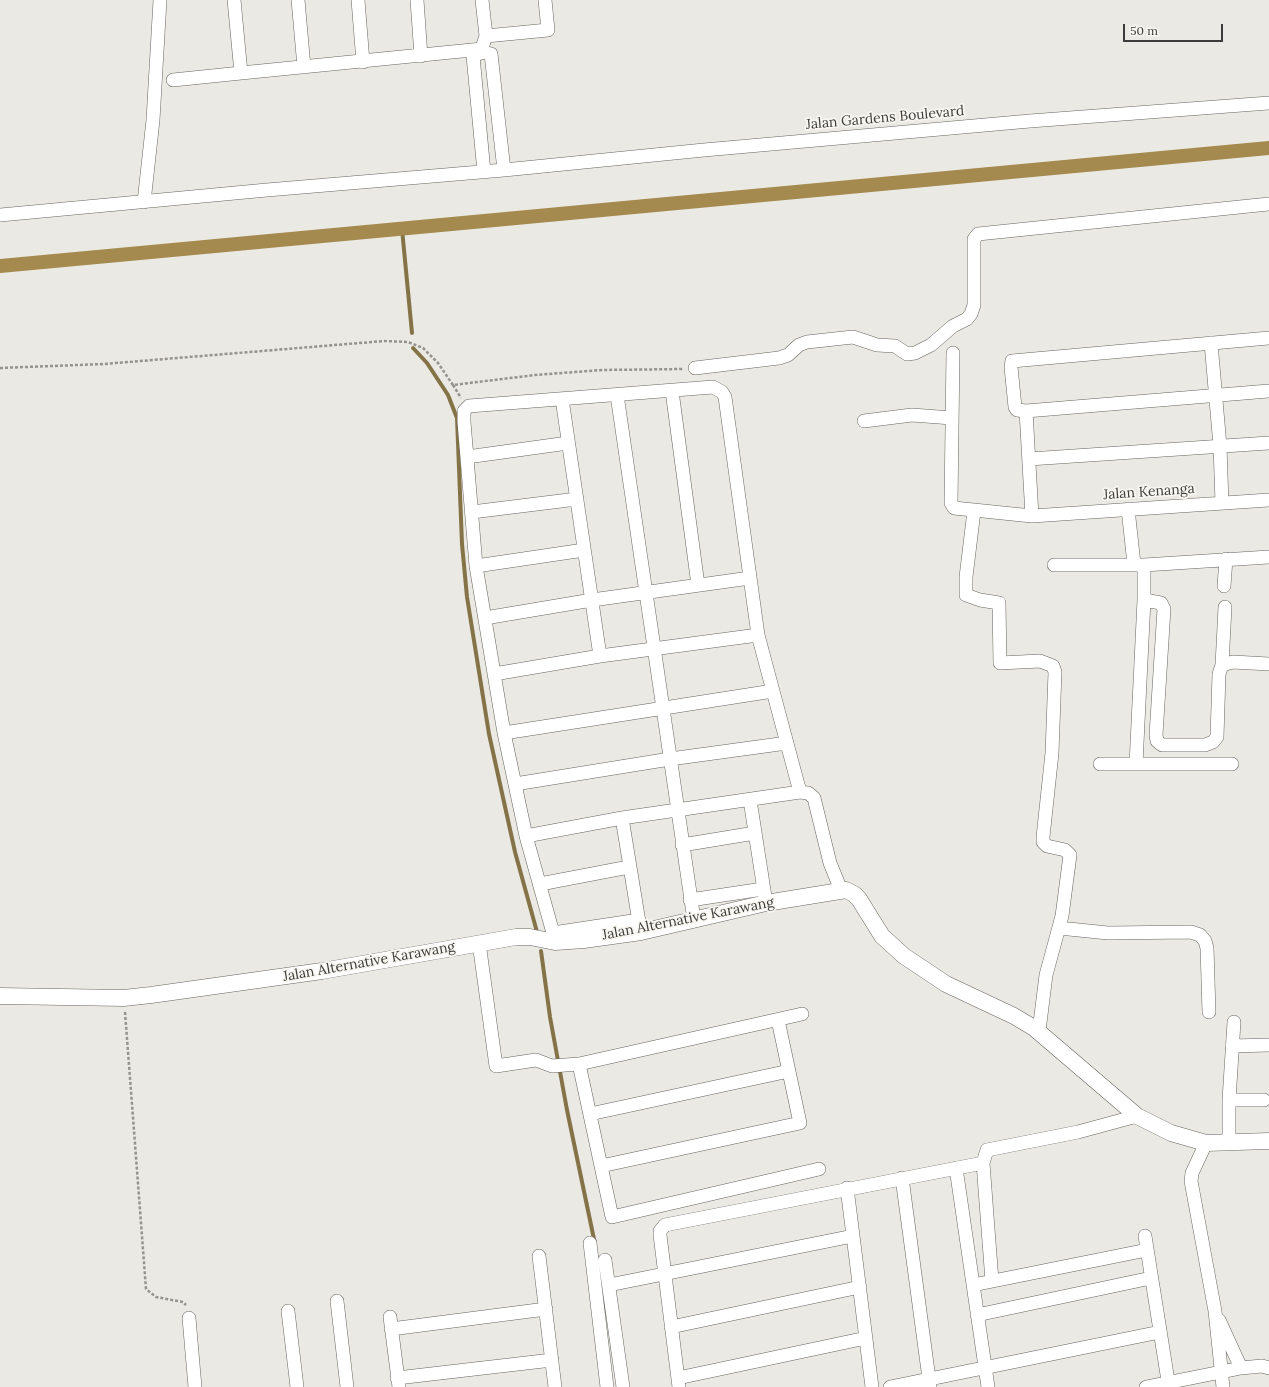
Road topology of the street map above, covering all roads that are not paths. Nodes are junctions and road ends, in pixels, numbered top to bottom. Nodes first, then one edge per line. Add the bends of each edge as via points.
1 (160, 0) edge
2 (234, 0) edge
3 (298, 0) edge
4 (358, 0) edge
5 (417, 0) edge
6 (482, 0) edge
7 (545, 0) edge
8 (483, 46) junction
9 (421, 56) junction
10 (363, 62) junction
11 (304, 67) junction
12 (241, 73) junction
13 (173, 80) dead end
14 (1269, 103) edge
15 (504, 170) junction
16 (484, 172) junction
17 (144, 202) junction
18 (1269, 204) edge
19 (0, 215) edge
20 (1269, 338) edge
21 (1212, 343) junction
22 (953, 353) dead end
23 (695, 368) road end
24 (672, 391) junction
25 (1269, 391) edge
26 (1217, 394) junction
27 (617, 395) junction
28 (562, 399) junction
29 (1026, 411) junction
30 (952, 418) junction
31 (864, 421) dead end
32 (568, 443) junction
33 (1269, 443) edge
34 (1220, 446) junction
35 (467, 457) junction
36 (1029, 459) junction
37 (577, 499) junction
38 (1269, 500) edge
39 (1222, 503) junction
40 (1128, 509) junction
41 (974, 511) junction
42 (472, 512) junction
43 (1032, 516) junction
44 (584, 550) junction
45 (1269, 557) edge
46 (1226, 559) junction
47 (1139, 564) junction
48 (1054, 565) dead end
49 (476, 566) junction
50 (750, 578) junction
51 (698, 585) junction
52 (1224, 586) dead end
53 (646, 593) junction
54 (592, 600) junction
55 (1144, 600) junction
56 (1225, 607) dead end
57 (485, 618) junction
58 (758, 635) junction
59 (654, 649) junction
60 (600, 656) junction
61 (1222, 664) junction
62 (1269, 664) edge
63 (494, 674) junction
64 (773, 692) junction
65 (663, 707) junction
66 (504, 733) junction
67 (787, 743) junction
68 (670, 759) junction
69 (1100, 764) dead end
70 (1136, 764) junction
71 (1232, 764) dead end
72 (515, 784) junction
73 (800, 792) junction
74 (750, 800) junction
75 (678, 810) junction
76 (622, 818) junction
77 (755, 833) junction
78 (526, 836) junction
79 (682, 845) junction
80 (629, 867) junction
81 (540, 884) junction
82 (842, 890) junction
83 (765, 896) junction
84 (690, 900) junction
85 (694, 920) junction
86 (640, 926) junction
87 (1059, 928) junction
88 (479, 943) junction
89 (0, 996) edge
90 (1209, 1012) dead end
91 (802, 1014) dead end
92 (778, 1020) junction
93 (1234, 1022) dead end
94 (1039, 1031) junction
95 (1269, 1045) edge
96 (1232, 1046) junction
97 (578, 1064) junction
98 (789, 1071) junction
99 (1229, 1100) junction
100 (1264, 1100) dead end
101 (590, 1114) junction
102 (1137, 1116) junction
103 (1269, 1141) edge
104 (1206, 1143) junction
105 (1229, 1143) junction
106 (982, 1163) junction
107 (601, 1166) junction
108 (956, 1168) junction
109 (819, 1169) dead end
110 (902, 1178) junction
111 (847, 1188) junction
112 (853, 1236) junction
113 (1145, 1236) dead end
114 (590, 1243) dead end
115 (1147, 1250) junction
116 (539, 1256) dead end
117 (605, 1260) dead end
118 (664, 1273) junction
119 (1151, 1278) junction
120 (992, 1281) junction
121 (609, 1285) junction
122 (973, 1285) junction
123 (860, 1287) junction
124 (337, 1301) dead end
125 (546, 1309) junction
126 (288, 1311) dead end
127 (1215, 1311) junction
128 (977, 1315) junction
129 (189, 1318) road end
130 (671, 1327) junction
131 (1160, 1332) junction
132 (866, 1338) junction
133 (552, 1360) junction
134 (985, 1368) junction
135 (1241, 1368) junction
136 (1269, 1368) edge
137 (1220, 1372) junction
138 (678, 1382) edge
139 (398, 1383) edge
140 (929, 1383) edge
141 (1169, 1385) edge
142 (194, 1387) edge
143 (297, 1387) edge
144 (347, 1387) edge
145 (555, 1387) edge
146 (607, 1387) edge
147 (622, 1387) edge
148 (872, 1387) edge
149 (890, 1387) edge
150 (988, 1387) edge
151 (1146, 1387) edge
152 (1223, 1387) edge

1 - 17 street via 153,120
2 - 12 street
3 - 11 street
4 - 10 street
5 - 9 street
6 - 8 street
7 - 8 street via 548,30
8 - 9 street
8 - 15 street via 491,54
8 - 16 street via 473,56
9 - 10 street
10 - 11 street
11 - 12 street
12 - 13 street
14 - 15 street, Jalan Gardens Boulevard via 1030,121
15 - 16 street, Jalan Gardens Boulevard
16 - 17 street, Jalan Gardens Boulevard
17 - 19 street, Jalan Gardens Boulevard
18 - 23 street via 978,234 974,239 974,305 971,314 915,354 907,354 895,346 853,337 807,342 779,358
20 - 21 street
21 - 26 street
21 - 29 street via 1012,361 1015,407 1017,410
22 - 30 street, Jalan Kenanga
24 - 27 street
24 - 50 street via 713,387 720,390 725,397
24 - 51 street
25 - 26 street
26 - 29 street
26 - 34 street
27 - 28 street
27 - 53 street
28 - 32 street
28 - 35 street via 466,407 464,422
29 - 36 street
30 - 31 street via 912,415
30 - 41 street, Jalan Kenanga via 951,503 957,509
32 - 35 street
32 - 37 street
33 - 34 street
34 - 36 street
34 - 39 street
35 - 42 street
36 - 43 street
37 - 42 street
37 - 44 street
38 - 39 street, Jalan Kenanga
39 - 40 street, Jalan Kenanga
40 - 43 street, Jalan Kenanga
40 - 47 street
41 - 43 street, Jalan Kenanga
41 - 87 street via 966,595 1000,603 1000,663 1040,661 1053,666 1055,672 1052,753 1043,842 1070,854
42 - 49 street
44 - 49 street
44 - 54 street
45 - 46 street
46 - 47 street
46 - 52 street
47 - 48 street
47 - 55 street
49 - 57 street
50 - 51 street
50 - 58 street
51 - 53 street
53 - 54 street
53 - 59 street
54 - 57 street
54 - 60 street
55 - 61 street via 1161,603 1164,609 1156,735 1160,744 1170,747 1205,745 1216,740 1219,674
55 - 70 street
56 - 61 street
57 - 63 street
58 - 59 street
58 - 64 street
59 - 60 street
59 - 65 street
60 - 63 street
61 - 62 street
63 - 66 street
64 - 65 street
64 - 67 street
65 - 66 street
65 - 68 street
66 - 72 street
67 - 68 street
67 - 73 street
68 - 72 street
68 - 75 street
69 - 70 street
70 - 71 street
72 - 78 street
73 - 74 street
73 - 82 street via 808,793 814,798 830,863
74 - 75 street
74 - 77 street
75 - 76 street
75 - 79 street
76 - 78 street
76 - 80 street
77 - 79 street
77 - 83 street
78 - 81 street
79 - 84 street
80 - 81 street
80 - 86 street
81 - 86 street via 552,934
82 - 83 street, Jalan Alternative Karawang
82 - 94 street via 854,894 880,933 904,956 946,984 1014,1016
83 - 84 street
83 - 85 street, Jalan Alternative Karawang
84 - 85 street
85 - 86 street, Jalan Alternative Karawang
86 - 88 street, Jalan Alternative Karawang via 584,940 555,942 522,937
87 - 90 street via 1108,933 1191,932 1200,935 1205,940 1207,948
87 - 94 street via 1046,976
88 - 89 street, Jalan Alternative Karawang via 322,971 124,998
88 - 97 street via 496,1066 536,1060 557,1065
91 - 92 street
92 - 97 street
92 - 98 street
93 - 96 street
94 - 102 street
95 - 96 street
96 - 99 street
97 - 101 street
98 - 101 street
98 - 107 street via 800,1123
99 - 100 street
99 - 105 street
101 - 107 street
102 - 104 street via 1171,1133
102 - 106 street via 1078,1132 990,1148 985,1152
103 - 105 street
104 - 105 street
104 - 127 street via 1191,1180
106 - 108 street
106 - 120 street
107 - 109 street via 612,1217
108 - 110 street
108 - 122 street
110 - 111 street
110 - 140 street
111 - 112 street
111 - 118 street via 666,1225 660,1231
112 - 118 street
112 - 123 street
113 - 115 street
114 - 146 street
115 - 119 street
115 - 120 street
116 - 125 street
117 - 121 street
118 - 121 street
118 - 130 street
119 - 128 street
119 - 131 street
120 - 122 street
121 - 147 street
122 - 128 street
123 - 130 street
123 - 132 street
124 - 144 street
125 - 133 street
125 - 139 street via 391,1323
126 - 143 street
127 - 135 street
127 - 137 street
128 - 134 street
129 - 142 street
130 - 138 street
131 - 134 street
131 - 141 street
132 - 138 street
132 - 148 street
133 - 139 street
133 - 145 street
134 - 140 street
134 - 150 street
135 - 136 street
135 - 137 street
137 - 141 street
137 - 152 street
140 - 149 street
141 - 151 street

